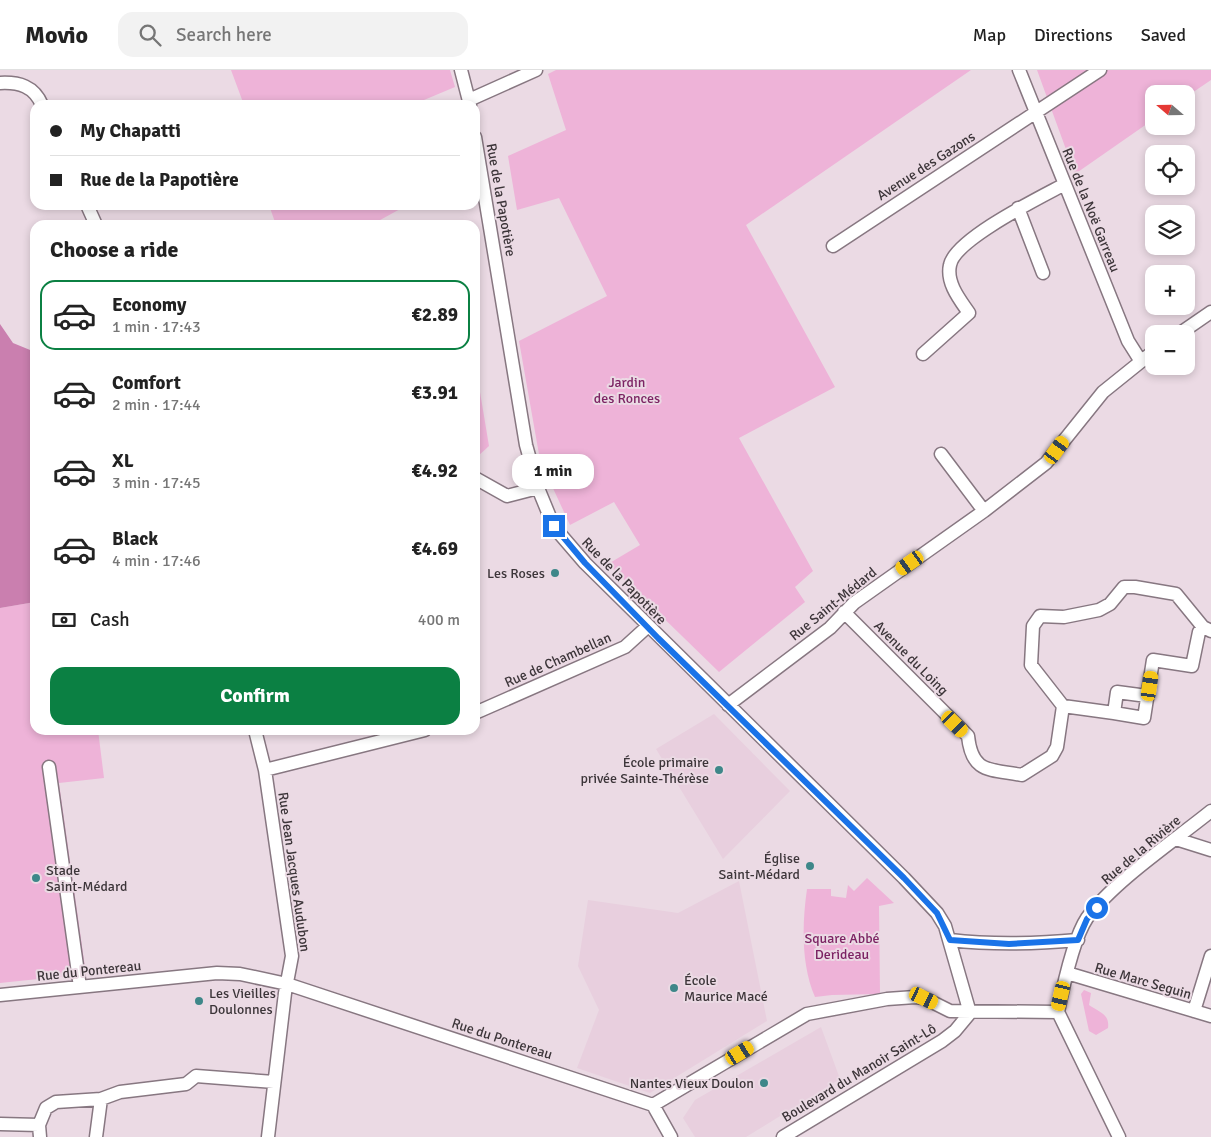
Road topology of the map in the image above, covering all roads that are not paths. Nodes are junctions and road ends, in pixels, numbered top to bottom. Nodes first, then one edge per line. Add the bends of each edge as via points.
1 (461, 70) edge
2 (536, 70) edge
3 (1019, 70) edge
4 (1100, 70) edge
5 (0, 84) edge
6 (38, 100) edge
7 (468, 100) edge
8 (475, 100) edge
9 (1036, 112) junction
10 (480, 167) edge
11 (1064, 184) junction
12 (1018, 208) junction
13 (833, 246) dead end
14 (1043, 273) dead end
15 (1211, 312) edge
16 (1192, 325) edge
17 (924, 354) dead end
18 (1145, 357) edge
19 (1140, 360) junction
20 (941, 454) dead end
21 (480, 481) edge
22 (538, 488) junction
23 (984, 511) junction
24 (844, 612) junction
25 (647, 627) junction
26 (1207, 629) edge
27 (1148, 696) junction
28 (728, 705) junction
29 (1062, 706) junction
30 (480, 711) edge
31 (1114, 713) junction
32 (256, 735) edge
33 (405, 735) edge
34 (49, 767) dead end
35 (265, 770) junction
36 (1211, 811) edge
37 (1176, 839) junction
38 (1211, 850) edge
39 (950, 940) junction
40 (1078, 940) junction
41 (1211, 956) edge
42 (1067, 974) junction
43 (286, 984) junction
44 (80, 987) junction
45 (0, 995) edge
46 (1194, 1011) junction
47 (1058, 1012) junction
48 (970, 1013) junction
49 (1211, 1016) edge
50 (274, 1082) junction
51 (101, 1099) junction
52 (653, 1105) junction
53 (0, 1124) edge
54 (40, 1131) edge
55 (96, 1137) edge
56 (268, 1137) edge
57 (671, 1137) edge
58 (783, 1137) edge
59 (1119, 1137) edge

1 - 7 street
2 - 8 street
3 - 9 street, Rue de la Noë Garreau
4 - 9 street, Avenue des Gazons
5 - 6 street via 17,82 29,87
9 - 11 street, Rue de la Noë Garreau
9 - 13 street, Avenue des Gazons
10 - 22 street, Rue de la Papotière via 526,444
11 - 12 street
11 - 19 street, Rue de la Noë Garreau via 1128,341
12 - 14 street
12 - 17 street via 956,251 949,265 952,288 970,313
15 - 16 street
18 - 19 street, Rue Saint-Médard
19 - 23 street, Rue Saint-Médard via 1103,392 1046,463
20 - 23 street
21 - 22 street via 507,496
22 - 25 street, Rue de la Papotière via 554,526
23 - 24 street, Rue Saint-Médard
24 - 28 street, Rue Saint-Médard via 830,628
24 - 29 street, Avenue du Loing via 968,736 970,754 982,768 1022,775 1052,756 1057,747
25 - 28 street, Rue de la Papotière
25 - 30 street, Rue de Chambellan via 625,647
26 - 27 street via 1199,632 1192,666 1153,660
26 - 29 street via 1176,594 1134,587 1124,587 1110,604 1099,610 1064,617 1040,616 1033,626 1031,665
27 - 31 street via 1117,692
27 - 31 street via 1144,718
28 - 39 street, Rue de la Papotière via 937,913
29 - 31 street
32 - 35 street, Rue Jean Jacques Audubon
33 - 35 street
34 - 44 street
35 - 43 street, Rue Jean Jacques Audubon via 292,956
36 - 37 street, Rue de la Rivière
37 - 38 street
37 - 40 street, Rue de la Rivière via 1116,887 1087,919
39 - 40 street via 1009,944
39 - 48 street, Rue de la Papotière
40 - 42 street, Rue de la Rivière
41 - 46 street
42 - 46 street, Rue Marc Seguin
42 - 47 street, Rue de la Rivière
43 - 44 street, Rue du Pontereau via 240,974 218,973
43 - 50 street, Rue Jean Jacques Audubon
43 - 52 street, Rue du Pontereau
44 - 45 street, Rue du Pontereau
46 - 49 street, Rue Marc Seguin
47 - 48 street
47 - 59 street
48 - 52 street via 950,1011 915,997 879,1000 807,1014
48 - 58 street, Boulevard du Manoir Saint-Lô via 955,1032 942,1041
50 - 51 street via 196,1076 186,1084 120,1092
50 - 56 street, Rue Jean Jacques Audubon
51 - 54 street via 56,1102 46,1108
51 - 55 street
52 - 57 street
53 - 54 street

